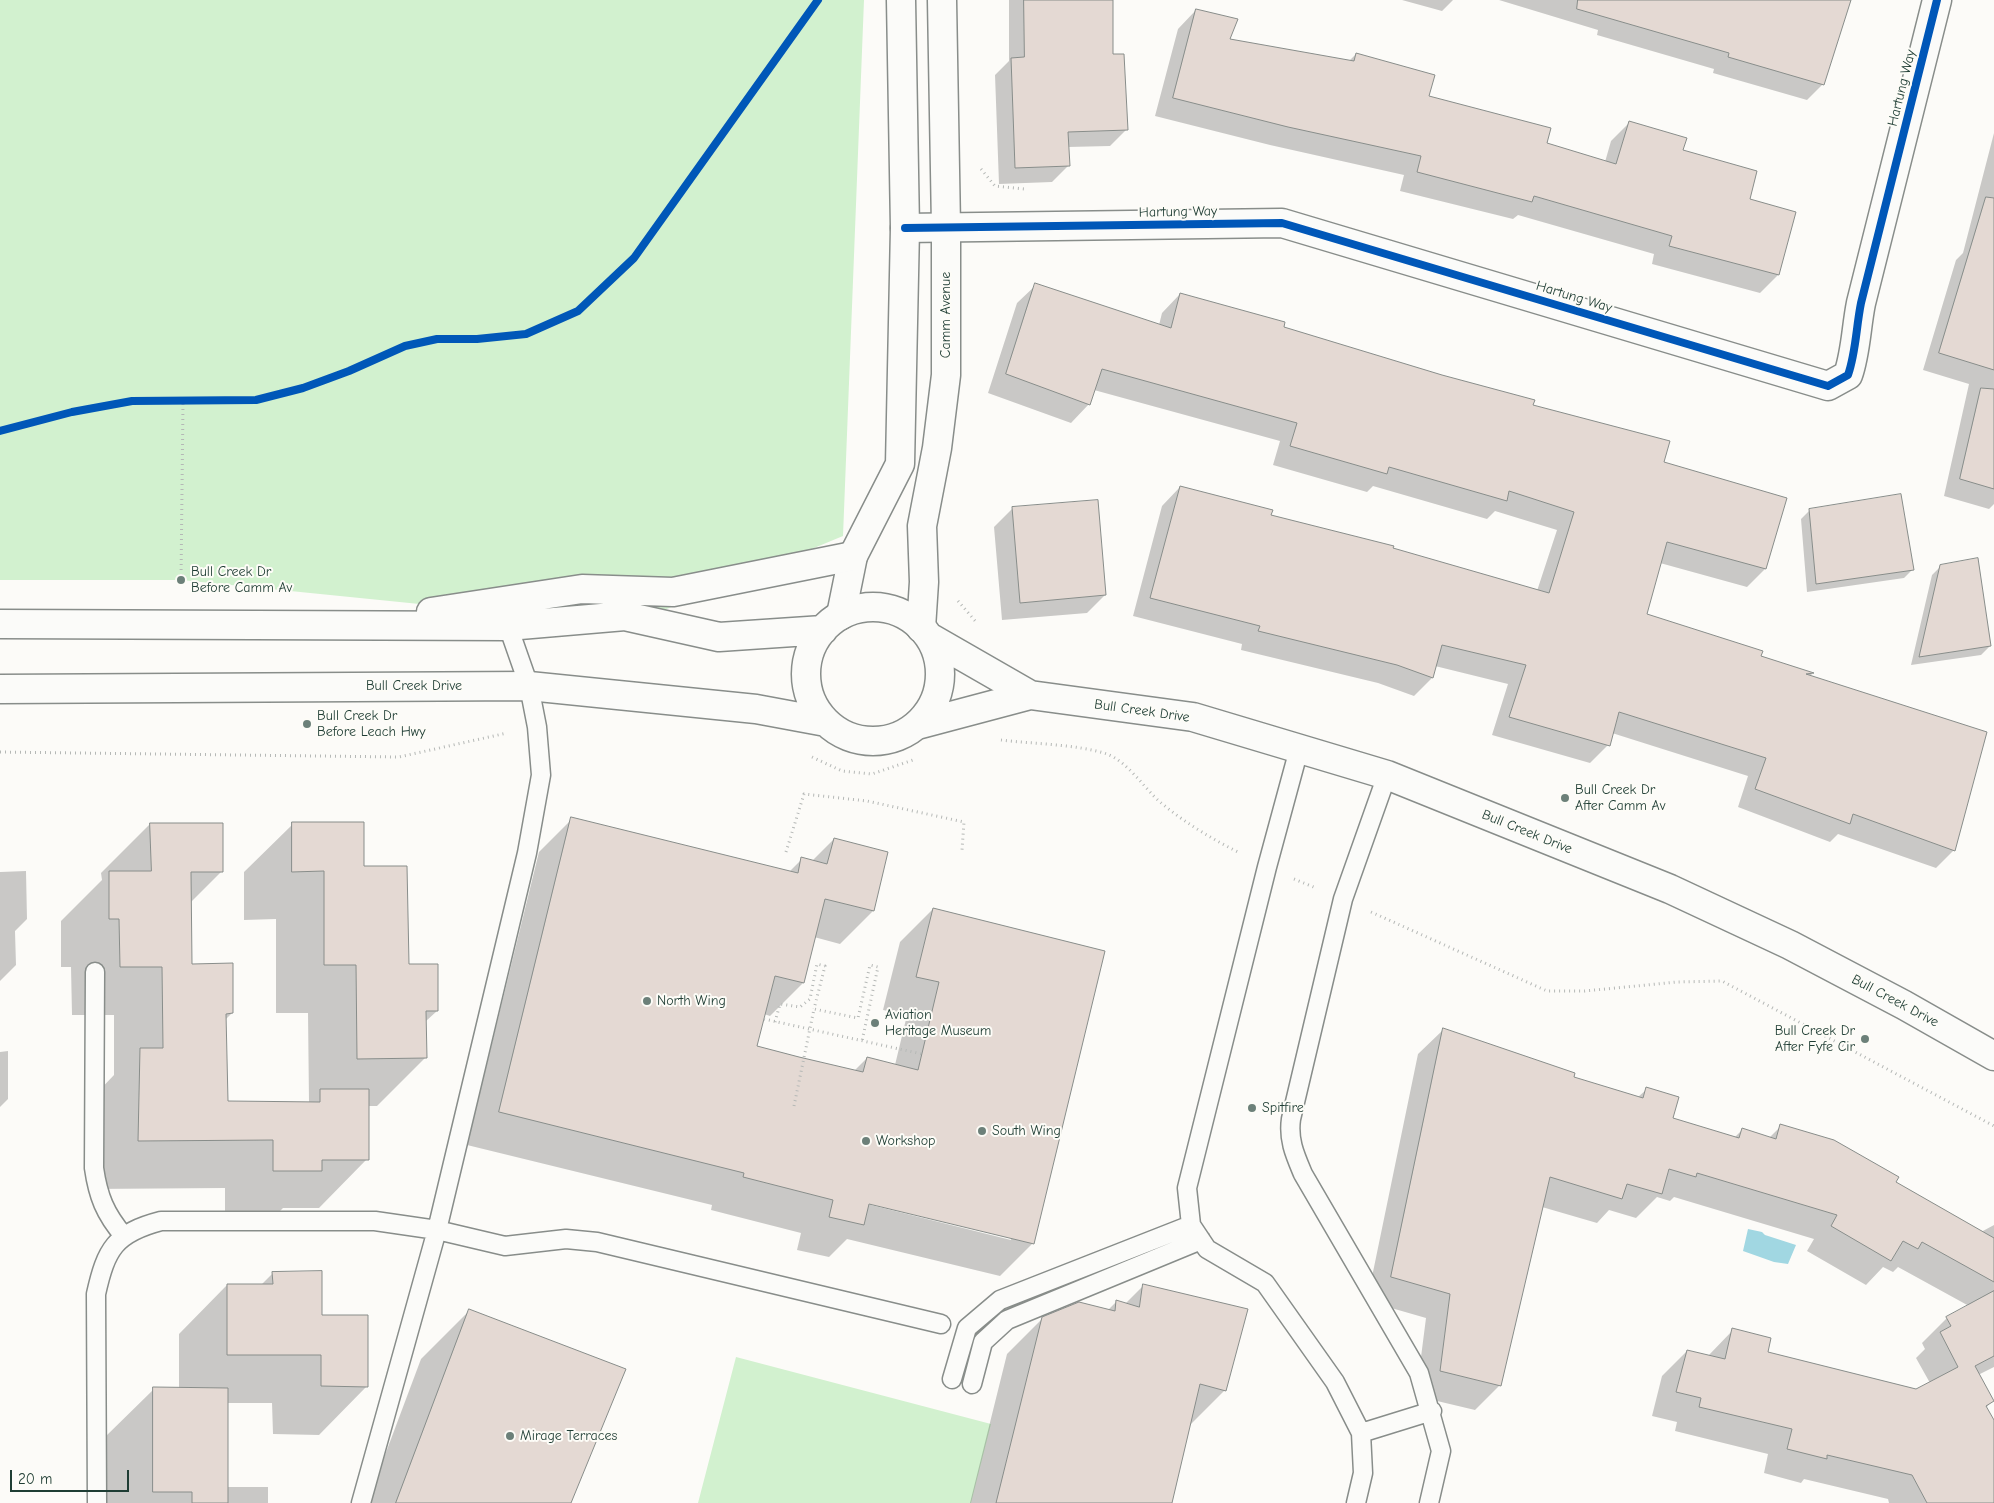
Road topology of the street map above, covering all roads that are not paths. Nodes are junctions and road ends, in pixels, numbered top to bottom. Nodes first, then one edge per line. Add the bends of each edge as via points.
1 (901, 0) edge
2 (942, 0) edge
3 (1937, 0) edge
4 (946, 227) junction
5 (905, 228) junction
6 (853, 556) junction
7 (832, 623) junction
8 (0, 624) edge
9 (340, 626) junction
10 (508, 626) junction
11 (925, 633) junction
12 (529, 686) junction
13 (0, 689) edge
14 (1030, 695) junction
15 (826, 722) junction
16 (917, 725) junction
17 (1299, 749) junction
18 (1386, 775) junction
19 (95, 972) dead end
20 (1994, 1056) edge
21 (1190, 1225) junction
22 (437, 1230) junction
23 (124, 1236) junction
24 (1201, 1240) junction
25 (941, 1324) dead end
26 (952, 1379) dead end
27 (972, 1384) dead end
28 (1432, 1411) junction
29 (1361, 1433) junction
30 (97, 1503) edge
31 (361, 1503) edge
32 (1356, 1503) edge
33 (1429, 1503) edge

1 - 5 main road
2 - 4 main road, Camm Avenue
3 - 4 main road, Hartung Way via 1861,303 1855,355 1848,375 1828,386 1282,223
4 - 5 main road, Hartung Way
4 - 11 main road, Camm Avenue via 946,375 937,448 922,526
5 - 6 main road via 900,464
6 - 7 main road
6 - 9 main road via 673,592 582,589
7 - 10 main road, Bull Creek Drive via 719,637 625,616
7 - 11 main road, Bull Creek Drive via 862,608 883,608 904,614
7 - 15 main road, Bull Creek Drive via 812,647 807,666 814,706
8 - 9 main road, Bull Creek Drive
9 - 10 main road, Bull Creek Drive
10 - 12 lane
11 - 14 main road, Bull Creek Drive
11 - 16 main road, Bull Creek Drive via 938,655 939,684 930,710
12 - 13 main road, Bull Creek Drive
12 - 15 main road, Bull Creek Drive via 756,709
12 - 22 lane via 541,775 527,853
14 - 16 main road, Bull Creek Drive
14 - 17 main road, Bull Creek Drive via 1193,717
15 - 16 main road, Bull Creek Drive via 842,734 881,742 900,736
17 - 18 main road, Bull Creek Drive
17 - 21 lane via 1187,1188
18 - 20 main road, Bull Creek Drive via 1670,889 1790,946
18 - 28 lane via 1342,899 1289,1133 1303,1174 1419,1373
19 - 23 lane via 94,1168 97,1194 113,1224
21 - 24 lane
21 - 26 lane via 1000,1300 967,1328
22 - 23 lane via 375,1221 161,1221 136,1227
22 - 25 lane via 506,1246 566,1239 597,1242
22 - 31 lane
23 - 30 lane via 114,1244 96,1294
24 - 27 lane via 1007,1320 983,1342
24 - 29 lane via 1207,1249 1265,1283 1335,1382
28 - 29 lane
28 - 33 lane via 1441,1451
29 - 32 lane via 1363,1473

